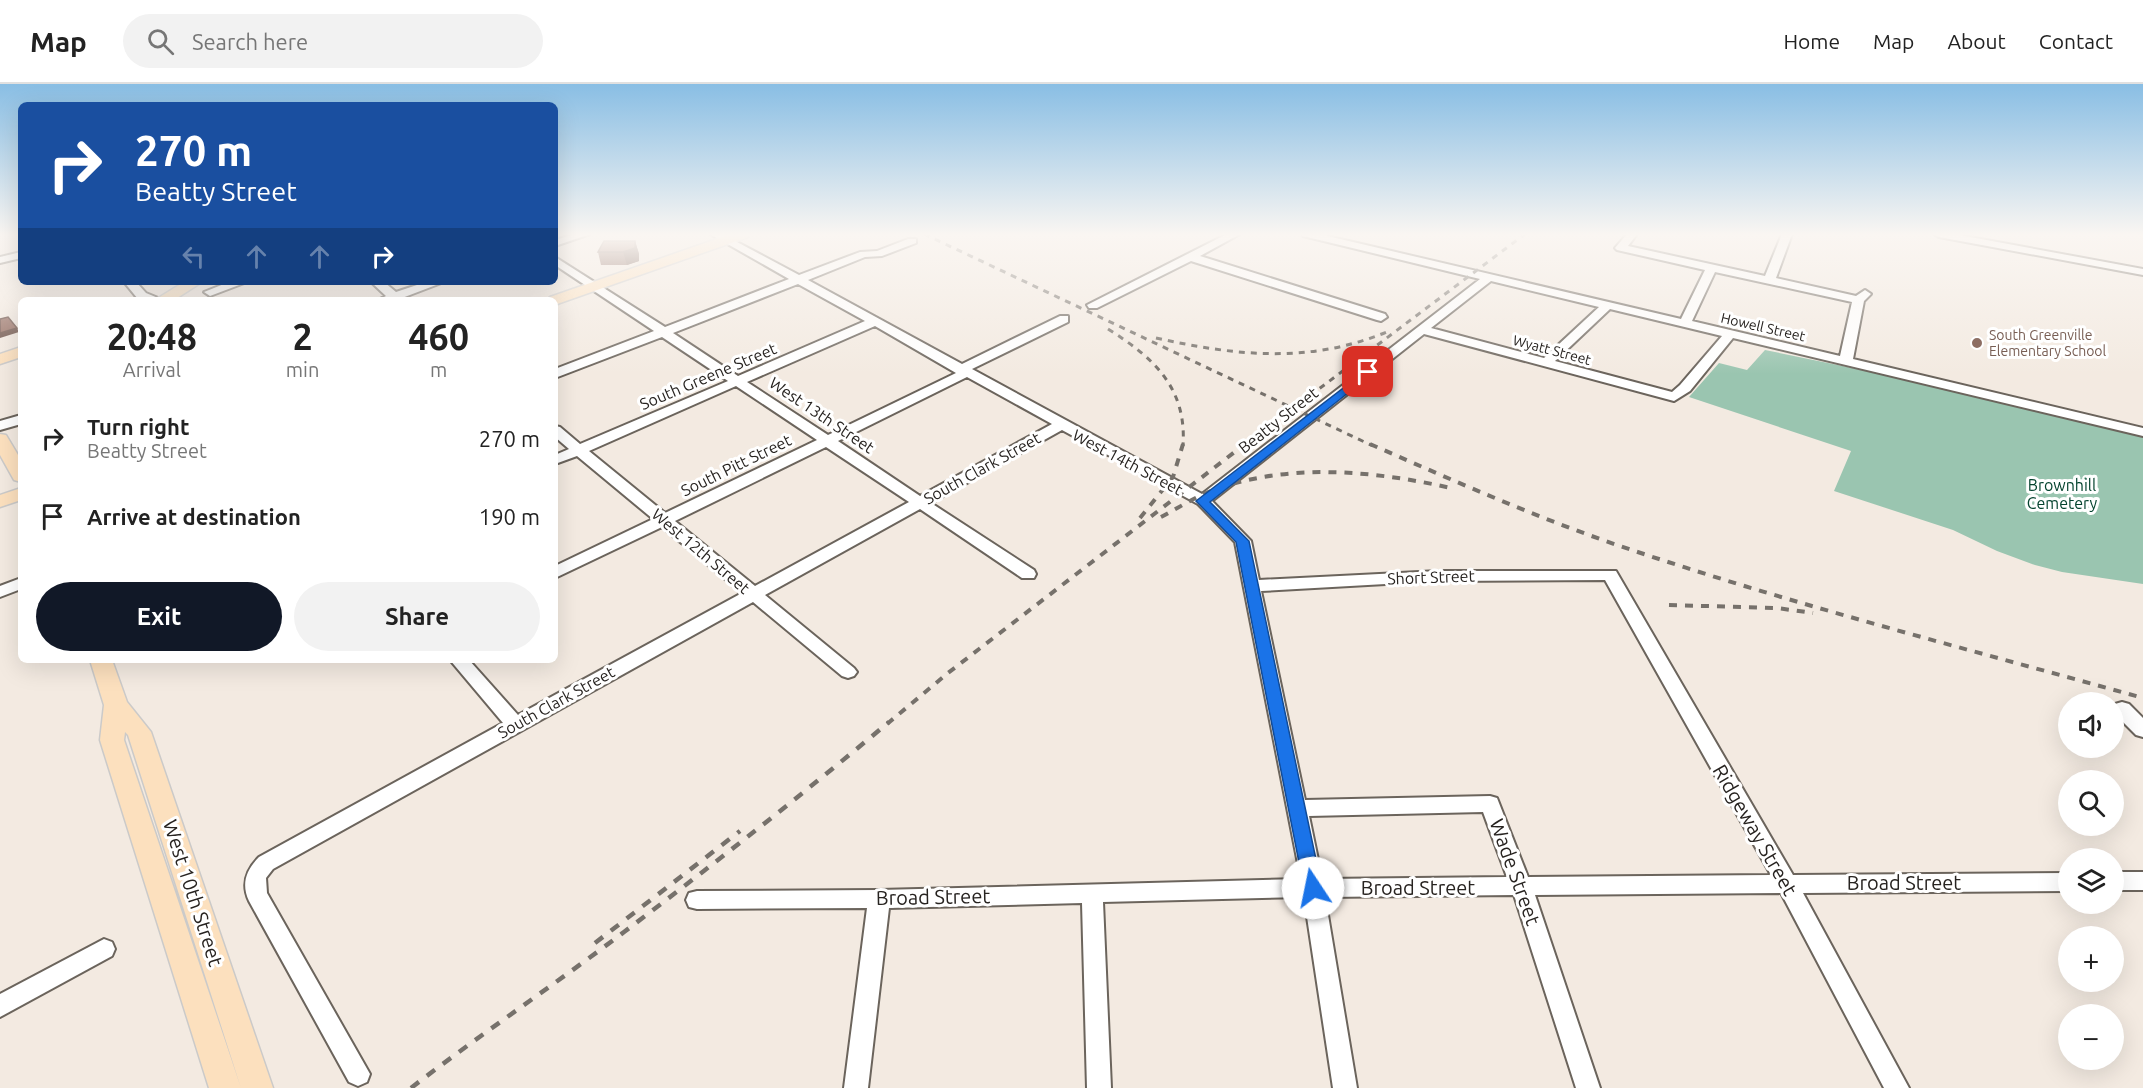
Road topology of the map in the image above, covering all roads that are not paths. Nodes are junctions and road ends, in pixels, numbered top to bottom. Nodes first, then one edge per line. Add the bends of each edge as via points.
1 (587, 281) edge
2 (608, 281) edge
3 (793, 281) edge
4 (801, 281) edge
5 (1142, 281) edge
6 (1267, 281) edge
7 (1484, 281) edge
8 (1500, 281) edge
9 (1705, 281) edge
10 (1769, 281) edge
11 (133, 285) edge
12 (190, 285) edge
13 (232, 285) edge
14 (380, 285) edge
15 (430, 285) edge
16 (595, 286) junction
17 (210, 292) dead end
18 (146, 297) edge
19 (168, 297) edge
20 (390, 297) edge
21 (397, 297) edge
22 (558, 299) edge
23 (1093, 305) dead end
24 (1607, 306) junction
25 (1382, 317) dead end
26 (1065, 319) dead end
27 (874, 322) junction
28 (1685, 324) junction
29 (1423, 330) junction
30 (665, 331) junction
31 (1730, 334) junction
32 (18, 353) edge
33 (0, 359) edge
34 (1846, 360) junction
35 (1546, 363) junction
36 (960, 370) junction
37 (558, 373) edge
38 (739, 381) junction
39 (18, 420) edge
40 (1060, 425) junction
41 (0, 426) edge
42 (558, 432) edge
43 (2143, 432) edge
44 (822, 436) junction
45 (0, 440) edge
46 (579, 450) junction
47 (558, 459) edge
48 (18, 471) edge
49 (18, 495) edge
50 (0, 501) edge
51 (1203, 501) junction
52 (920, 502) junction
53 (659, 516) junction
54 (558, 571) edge
55 (1028, 574) dead end
56 (1610, 575) joint
57 (18, 585) edge
58 (1252, 586) junction
59 (0, 592) edge
60 (753, 594) junction
61 (102, 663) edge
62 (462, 663) edge
63 (848, 672) dead end
64 (116, 705) junction
65 (2124, 711) edge
66 (515, 724) junction
67 (2143, 730) edge
68 (1298, 808) junction
69 (2124, 881) edge
70 (2143, 881) edge
71 (2058, 882) edge
72 (1786, 883) junction
73 (1313, 888) junction
74 (1522, 888) junction
75 (1092, 893) junction
76 (879, 899) junction
77 (697, 900) dead end
78 (104, 949) dead end
79 (0, 1006) edge
80 (358, 1074) dead end
81 (225, 1088) edge
82 (257, 1088) edge
83 (856, 1088) edge
84 (1099, 1088) edge
85 (1346, 1088) edge
86 (1588, 1088) edge
87 (1897, 1088) edge

1 - 16 street, West 13th Street
2 - 16 main road
3 - 30 street
4 - 27 street, West 14th Street
5 - 23 street
6 - 25 street
7 - 29 street, Beatty Street
8 - 24 street, Howell Street
9 - 28 street
10 - 34 street via 1862,297
11 - 18 street
12 - 19 main road
13 - 17 street
14 - 20 street
15 - 21 street
16 - 22 main road
16 - 30 street, West 13th Street
24 - 28 street, Howell Street
24 - 35 street
26 - 36 street, South Pitt Street
27 - 36 street, West 14th Street
27 - 38 street, South Greene Street
28 - 31 street, Howell Street
29 - 35 street, Wyatt Street
29 - 51 street, Beatty Street
30 - 37 street
30 - 38 street, West 13th Street
31 - 34 street, Howell Street
31 - 35 street, Wyatt Street via 1674,397
32 - 33 main road
34 - 43 street, Howell Street
36 - 40 street, West 14th Street
36 - 44 street, South Pitt Street
38 - 44 street, West 13th Street
38 - 46 street, South Greene Street
39 - 41 street
40 - 51 street, West 14th Street
40 - 52 street, South Clark Street
42 - 46 street, West 12th Street
44 - 52 street, West 13th Street
44 - 53 street, South Pitt Street
45 - 48 main road
46 - 47 street, South Greene Street
46 - 53 street, West 12th Street
49 - 50 main road
51 - 58 street, West 14th Street via 1243,541
52 - 55 street, West 13th Street
52 - 60 street, South Clark Street
53 - 54 street, South Pitt Street
53 - 60 street, West 12th Street
56 - 58 street, Short Street via 1439,576
56 - 72 street, Ridgeway Street
57 - 59 street
58 - 68 street, West 14th Street
60 - 63 street, West 12th Street
60 - 66 street, South Clark Street
61 - 64 main road, West 10th Street
62 - 66 street
64 - 81 main road, West 10th Street via 111,740
64 - 82 main road, West 10th Street via 139,732
65 - 67 street
66 - 80 street, South Clark Street via 279,855 255,874 257,895
68 - 73 street, West 14th Street
68 - 74 street, Wade Street via 1490,804
69 - 70 street
71 - 72 street, Broad Street
72 - 74 street, Broad Street
72 - 87 street, Ridgeway Street
73 - 74 street, Broad Street
73 - 75 street, Broad Street
73 - 85 street, West 14th Street
74 - 86 street, Wade Street
75 - 76 street, Broad Street
75 - 84 street
76 - 77 street, Broad Street
76 - 83 street
78 - 79 street

